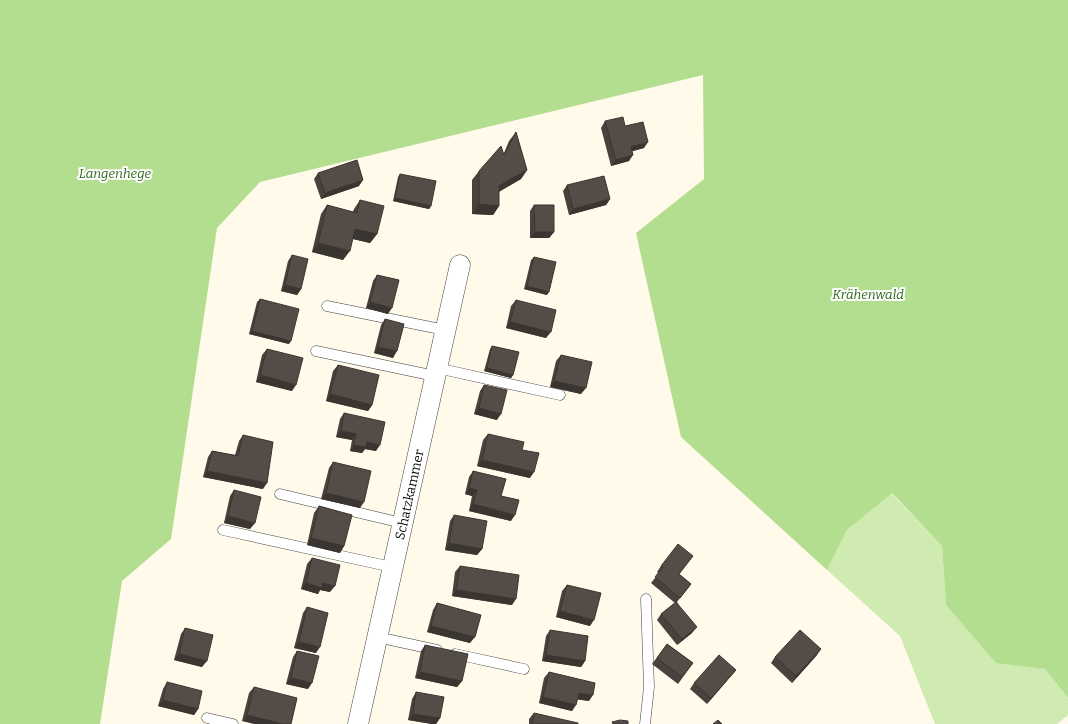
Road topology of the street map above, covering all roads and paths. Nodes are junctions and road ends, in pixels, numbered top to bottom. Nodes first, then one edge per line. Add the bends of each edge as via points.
1 (460, 265) dead end
2 (327, 306) dead end
3 (445, 330) junction
4 (316, 351) dead end
5 (436, 372) junction
6 (560, 395) dead end
7 (280, 494) dead end
8 (402, 523) junction
9 (223, 530) dead end
10 (392, 567) junction
11 (646, 599) dead end
12 (377, 637) junction
13 (524, 669) dead end
14 (207, 718) dead end
15 (362, 723) edge
16 (233, 724) edge
17 (645, 724) edge

1 - 3 street, Schatzkammer
2 - 3 lane
3 - 5 street, Schatzkammer
4 - 5 lane
5 - 6 lane
5 - 8 street, Schatzkammer
7 - 8 lane
8 - 10 street, Schatzkammer
9 - 10 lane
10 - 12 street, Schatzkammer
11 - 17 lane via 649,687
12 - 13 lane
12 - 15 street, Schatzkammer
14 - 16 lane

